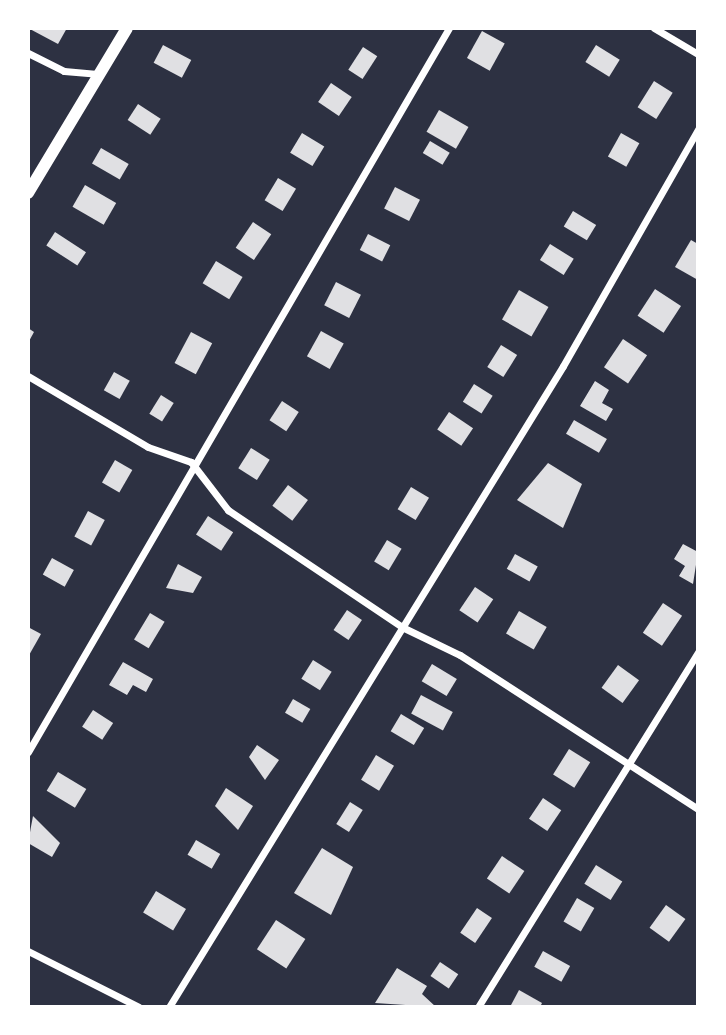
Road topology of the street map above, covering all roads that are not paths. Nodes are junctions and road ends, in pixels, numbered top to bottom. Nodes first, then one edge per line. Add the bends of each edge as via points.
1 (127, 28) edge
2 (449, 28) edge
3 (654, 28) edge
4 (28, 53) edge
5 (698, 54) edge
6 (101, 74) junction
7 (698, 129) edge
8 (28, 193) edge
9 (28, 376) edge
10 (191, 462) junction
11 (402, 627) junction
12 (698, 652) edge
13 (28, 752) edge
14 (626, 763) junction
15 (698, 809) edge
16 (28, 951) edge
17 (139, 1007) edge
18 (169, 1007) edge
19 (478, 1007) edge

1 - 6 street
2 - 10 street
3 - 5 street
4 - 6 street via 64,71
6 - 8 street
7 - 11 street via 564,366
9 - 10 street via 148,447
10 - 11 street via 228,510
10 - 13 street
11 - 14 street via 460,655
11 - 18 street
12 - 14 street
14 - 15 street
14 - 19 street
16 - 17 street

